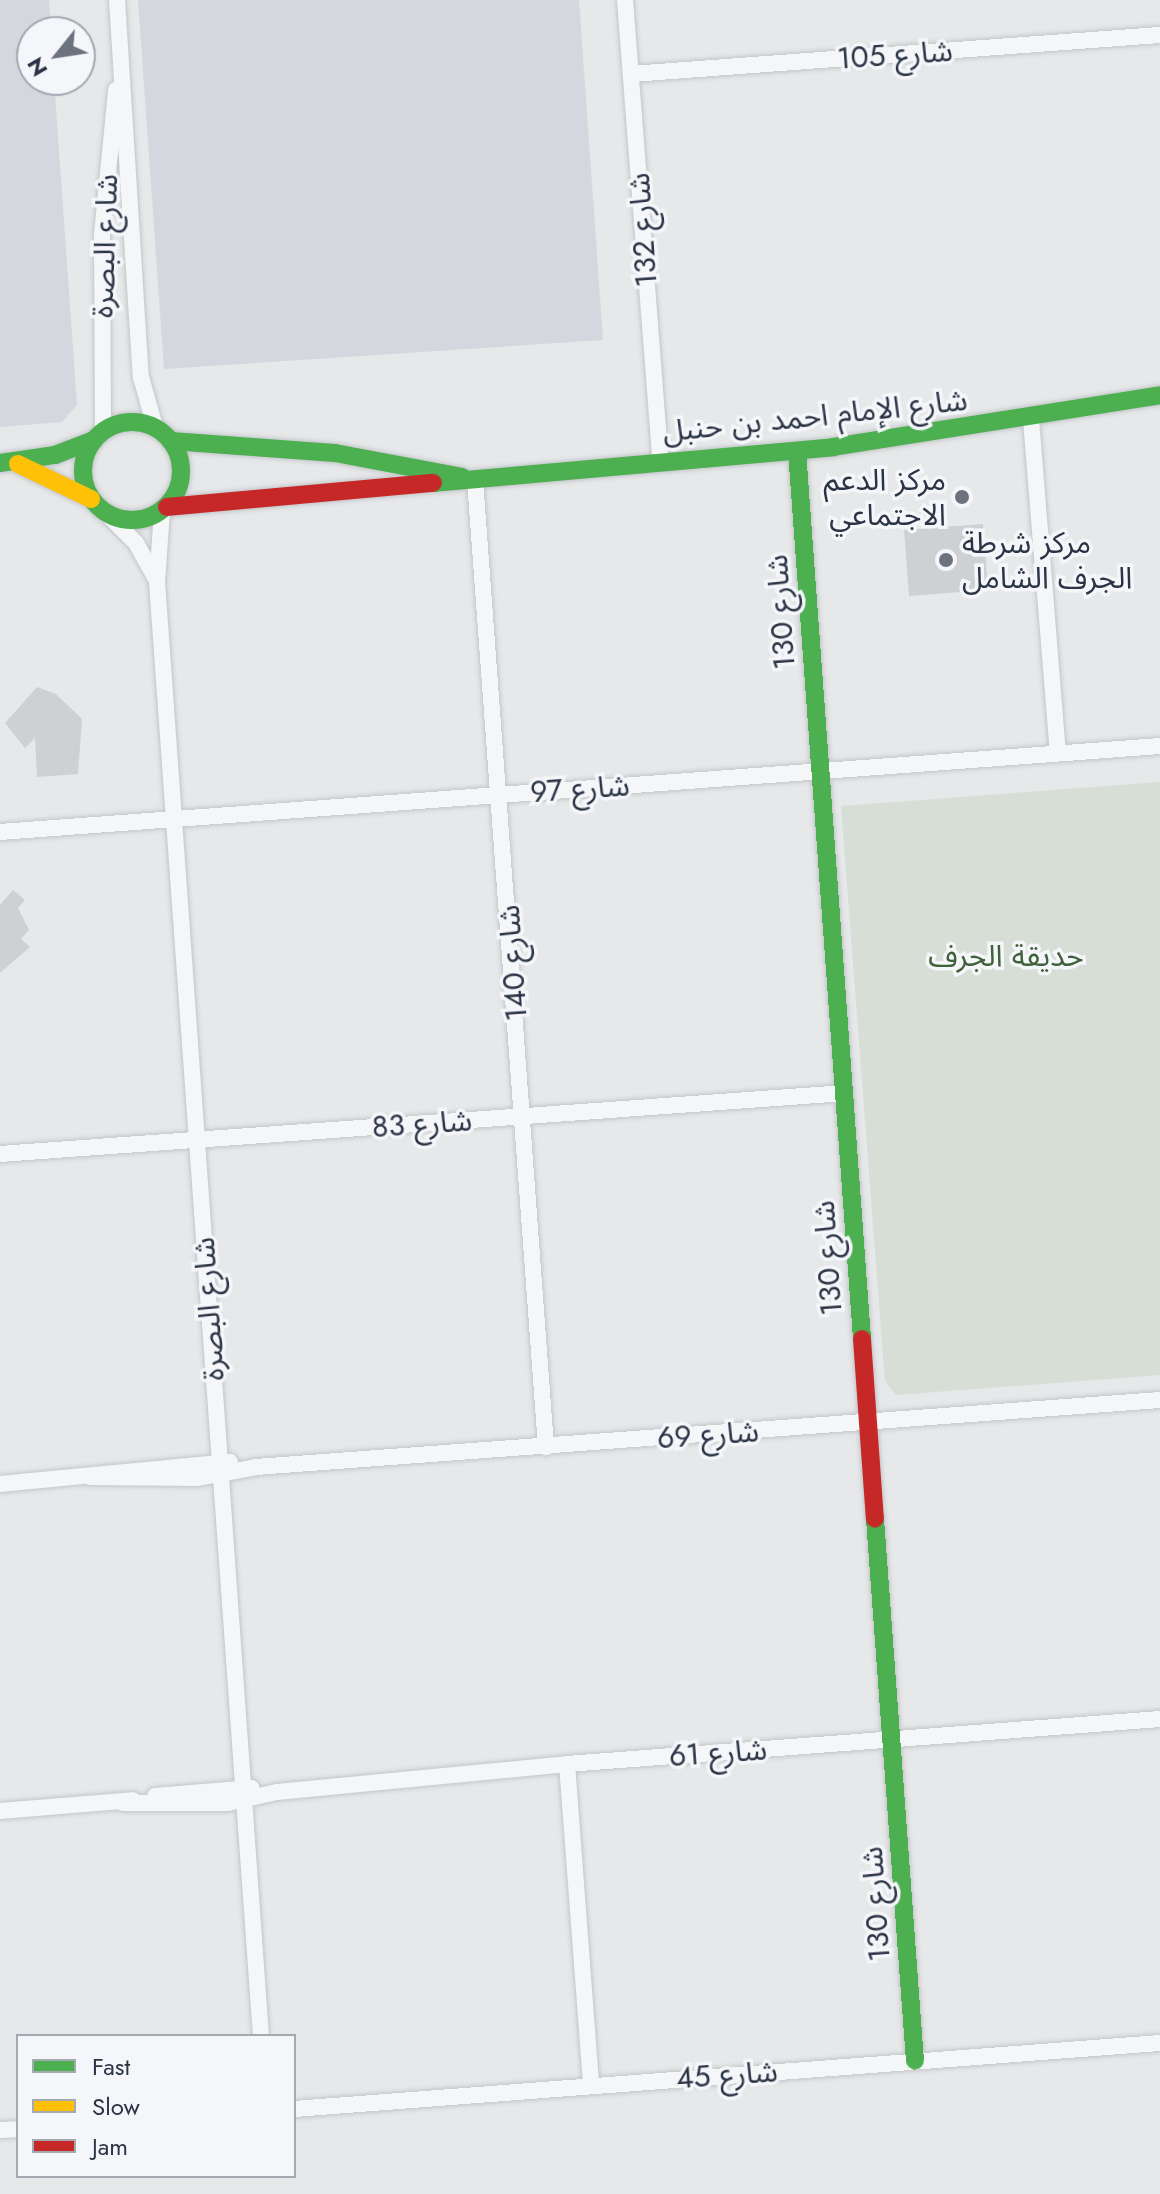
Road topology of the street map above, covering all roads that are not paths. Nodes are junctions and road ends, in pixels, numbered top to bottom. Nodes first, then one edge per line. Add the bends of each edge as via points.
1 (117, 0) edge
2 (625, 0) edge
3 (1160, 35) edge
4 (119, 60) junction
5 (631, 74) junction
6 (1160, 395) edge
7 (1031, 419) junction
8 (155, 427) junction
9 (99, 436) junction
10 (171, 441) junction
11 (797, 451) junction
12 (660, 460) junction
13 (7, 463) edge
14 (475, 480) junction
15 (99, 507) junction
16 (165, 509) junction
17 (157, 582) junction
18 (1160, 746) edge
19 (1058, 753) junction
20 (821, 770) junction
21 (502, 795) junction
22 (174, 819) junction
23 (0, 832) edge
24 (844, 1093) junction
25 (523, 1116) junction
26 (197, 1140) junction
27 (0, 1154) edge
28 (1160, 1400) edge
29 (869, 1422) junction
30 (546, 1447) junction
31 (221, 1468) junction
32 (0, 1484) edge
33 (1160, 1719) edge
34 (892, 1739) junction
35 (567, 1764) junction
36 (244, 1794) junction
37 (4, 1813) edge
38 (261, 2034) edge
39 (1160, 2043) edge
40 (915, 2061) junction
41 (591, 2085) junction
42 (296, 2109) edge

1 - 4 street, شارع البصرة
2 - 5 street, شارع 132
3 - 5 street, شارع 105
4 - 8 street, شارع البصرة via 141,377
4 - 9 street, شارع البصرة via 102,234
5 - 12 street, شارع 132
6 - 7 street, شارع الإمام احمد بن حنبل
7 - 11 street, شارع الإمام احمد بن حنبل
7 - 19 street
8 - 9 street via 133,422
8 - 10 street
9 - 13 street
9 - 15 street via 83,469
10 - 14 street, شارع الإمام احمد بن حنبل via 335,453
10 - 16 street via 181,475
11 - 12 street, شارع الإمام احمد بن حنبل
11 - 20 street, شارع 130
12 - 14 street, شارع الإمام احمد بن حنبل
13 - 15 street
14 - 16 street, شارع الإمام احمد بن حنبل
14 - 21 street, شارع 140
15 - 16 street via 128,521
15 - 17 street, شارع البصرة via 136,543
16 - 17 street, شارع البصرة
17 - 22 street, شارع البصرة
18 - 19 street, شارع 97
19 - 20 street, شارع 97
20 - 21 street, شارع 97
20 - 24 street, شارع 130
21 - 22 street, شارع 97
21 - 25 street, شارع 140
22 - 23 street, شارع 97
22 - 26 street, شارع البصرة
24 - 25 street, شارع 83
24 - 29 street, شارع 130
25 - 26 street, شارع 83
25 - 30 street, شارع 140
26 - 27 street, شارع 83
26 - 31 street, شارع البصرة
28 - 29 street, شارع 69
29 - 30 street, شارع 69
29 - 34 street, شارع 130
30 - 31 street, شارع 69
31 - 32 street, شارع 69
31 - 36 street, شارع البصرة
33 - 34 street, شارع 61
34 - 35 street, شارع 61
34 - 40 street, شارع 130
35 - 36 street, شارع 61
35 - 41 street
36 - 37 street, شارع 61
36 - 38 street, شارع البصرة
39 - 40 street, شارع 45
40 - 41 street, شارع 45
41 - 42 street, شارع 45

